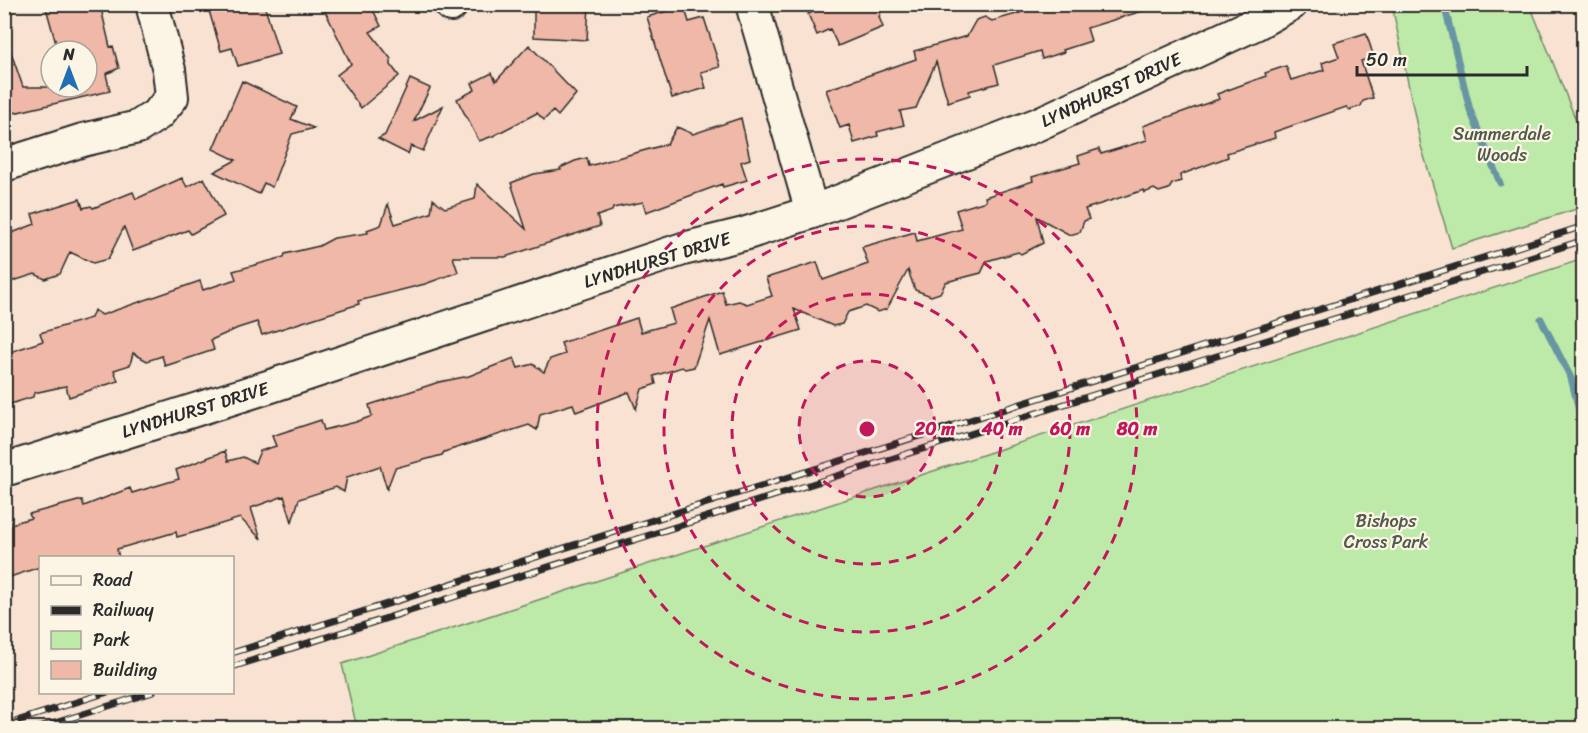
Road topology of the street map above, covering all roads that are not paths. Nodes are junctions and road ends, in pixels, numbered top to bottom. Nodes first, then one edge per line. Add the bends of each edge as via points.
1 (152, 4) edge
2 (752, 4) edge
3 (1291, 4) edge
4 (4, 165) edge
5 (812, 212) junction
6 (4, 470) edge

1 - 4 street via 172,98 158,114 138,127
2 - 5 street
3 - 5 street, LYNDHURST DRIVE via 1036,124
5 - 6 street, LYNDHURST DRIVE via 683,249

